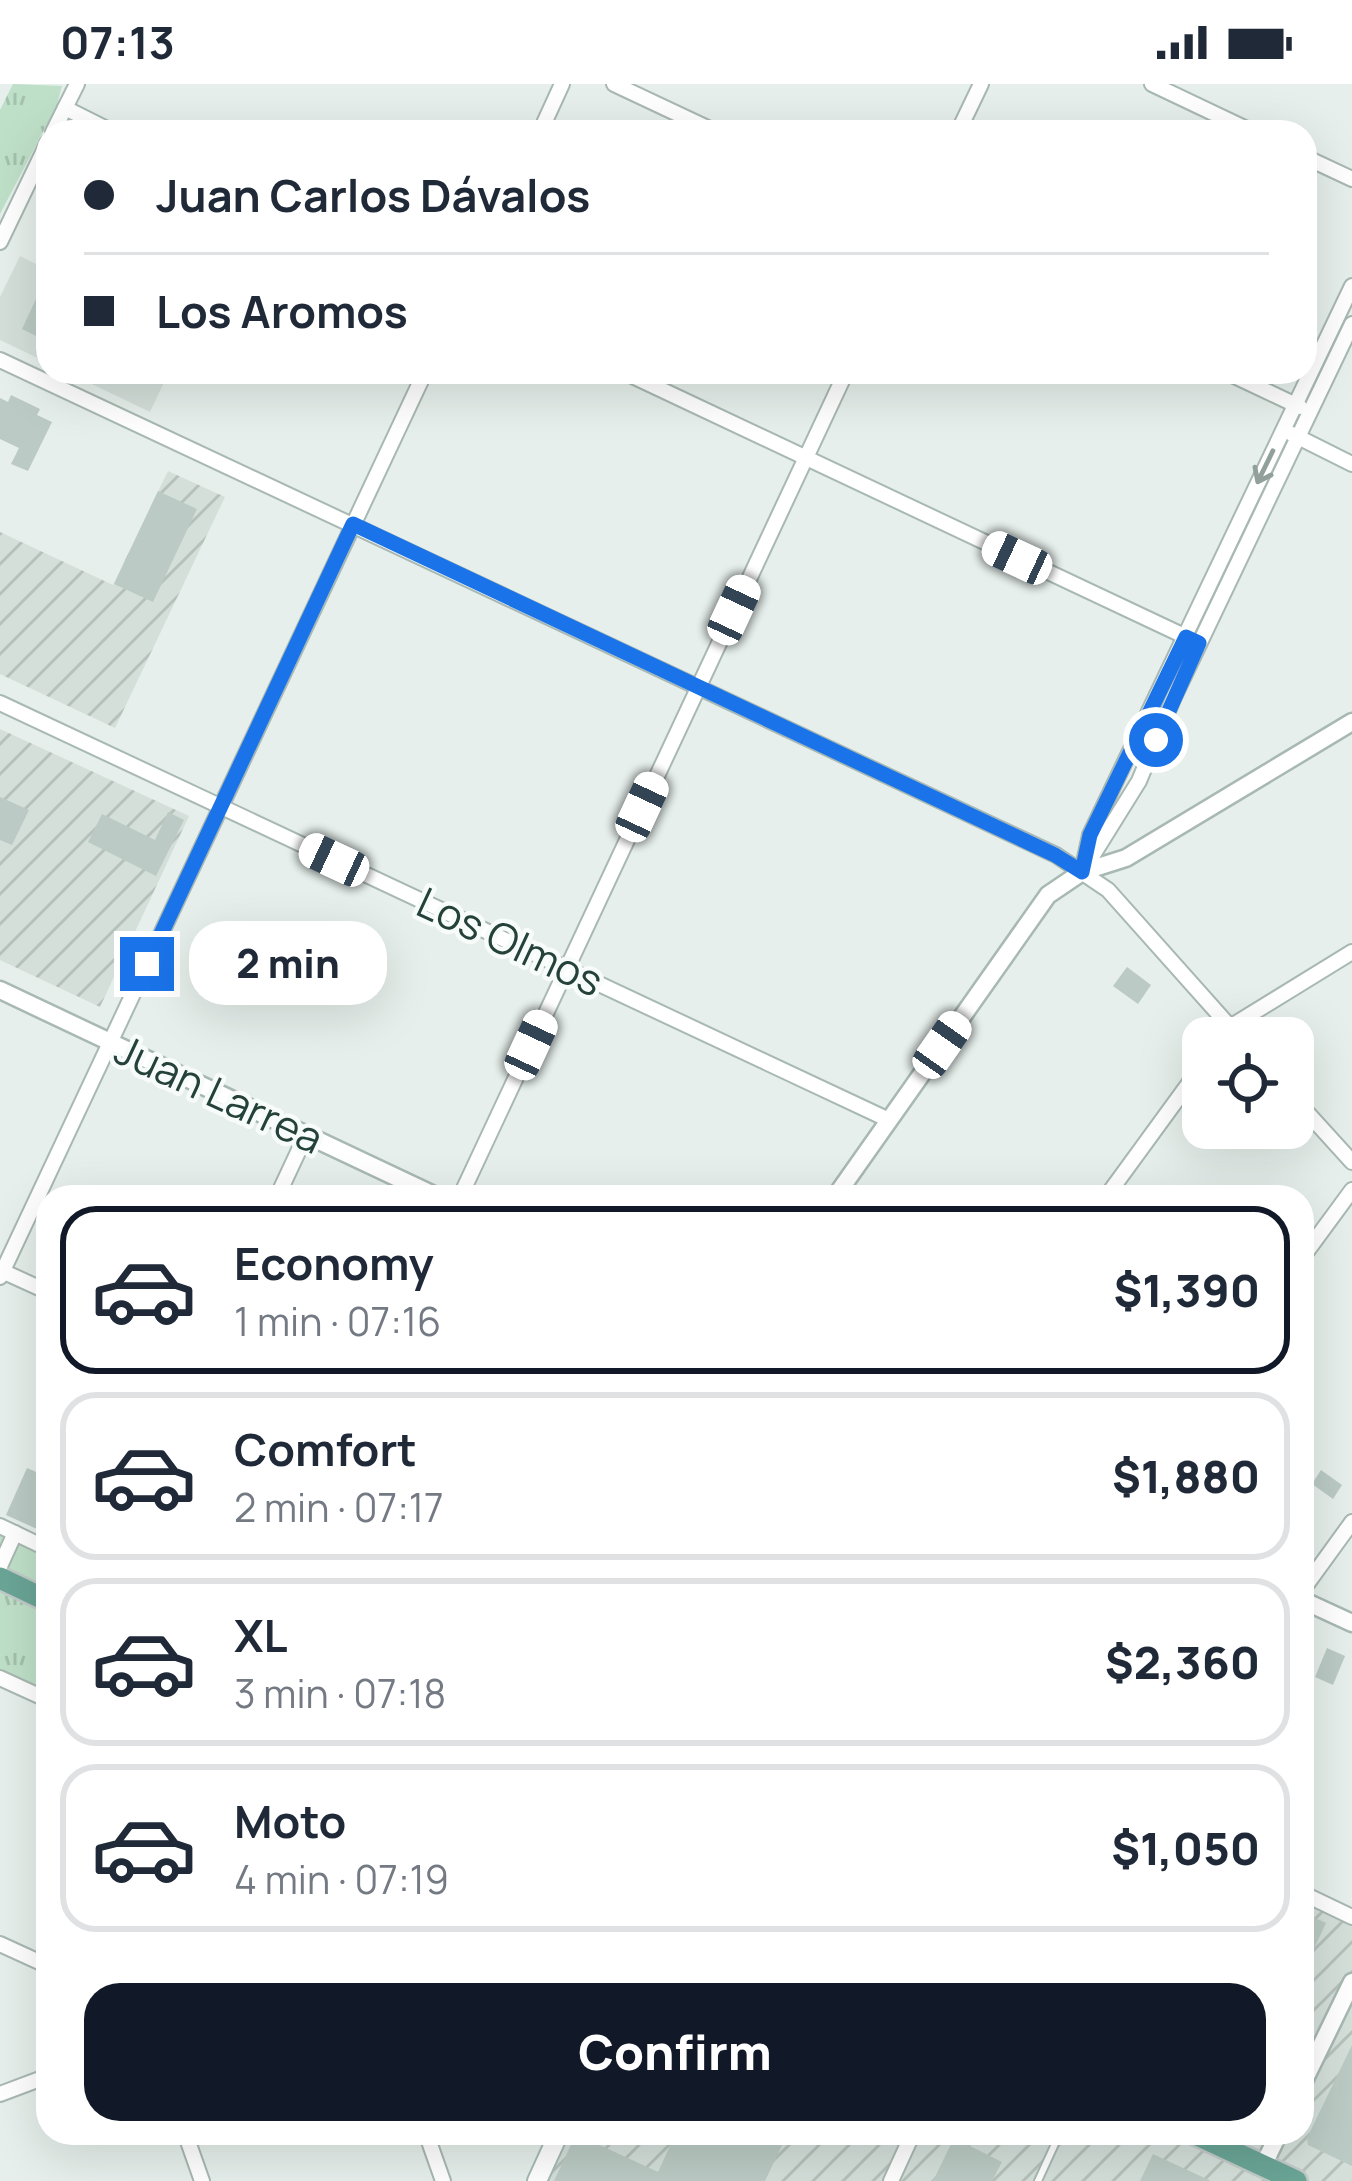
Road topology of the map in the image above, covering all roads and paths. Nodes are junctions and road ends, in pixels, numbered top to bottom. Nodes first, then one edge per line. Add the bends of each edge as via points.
1 (77, 84) edge
2 (562, 84) edge
3 (614, 84) edge
4 (981, 84) edge
5 (1152, 84) edge
6 (64, 108) junction
7 (58, 120) edge
8 (88, 120) edge
9 (546, 120) edge
10 (690, 120) edge
11 (964, 120) edge
12 (1228, 120) edge
13 (1317, 163) edge
14 (36, 167) edge
15 (1352, 179) edge
16 (0, 242) edge
17 (1352, 286) edge
18 (1352, 323) edge
19 (1317, 357) edge
20 (0, 361) edge
21 (36, 378) edge
22 (50, 384) edge
23 (419, 384) edge
24 (649, 384) edge
25 (840, 384) edge
26 (1252, 384) edge
27 (1304, 384) edge
28 (1294, 404) junction
29 (1310, 412) junction
30 (1282, 430) junction
31 (1298, 437) junction
32 (806, 458) junction
33 (1352, 464) edge
34 (353, 524) junction
35 (1193, 640) junction
36 (699, 686) junction
37 (0, 703) edge
38 (1352, 722) edge
39 (218, 806) junction
40 (1082, 872) junction
41 (1352, 952) edge
42 (566, 969) junction
43 (0, 990) edge
44 (1216, 1017) edge
45 (1255, 1017) edge
46 (111, 1043) junction
47 (1182, 1093) edge
48 (890, 1120) junction
49 (1314, 1120) edge
50 (306, 1136) junction
51 (1352, 1162) edge
52 (43, 1185) edge
53 (283, 1185) edge
54 (412, 1185) edge
55 (466, 1185) edge
56 (844, 1185) edge
57 (1115, 1185) edge
58 (1352, 1190) edge
59 (36, 1199) edge
60 (1314, 1242) edge
61 (1, 1272) edge
62 (36, 1287) edge
63 (1352, 1522) edge
64 (0, 1526) edge
65 (15, 1533) junction
66 (36, 1543) edge
67 (0, 1566) edge
68 (0, 1578) edge
69 (1314, 1578) edge
70 (36, 1594) edge
71 (1314, 1602) edge
72 (1352, 1623) edge
73 (0, 1678) edge
74 (36, 1694) edge
75 (1314, 1899) edge
76 (1352, 1917) edge
77 (0, 1945) edge
78 (36, 1961) edge
79 (1352, 1982) edge
80 (1314, 2060) edge
81 (36, 2080) edge
82 (0, 2094) edge
83 (189, 2145) edge
84 (430, 2145) edge
85 (554, 2145) edge
86 (908, 2145) edge
87 (1054, 2145) edge
88 (1213, 2145) edge
89 (1273, 2145) edge
90 (1260, 2173) edge
91 (202, 2181) edge
92 (443, 2181) edge
93 (537, 2181) edge
94 (891, 2181) edge
95 (1038, 2181) edge
96 (1296, 2181) edge

1 - 6 street
2 - 9 street
3 - 10 street
4 - 11 street
5 - 12 street
6 - 7 street
6 - 8 street
13 - 15 street
14 - 16 street
17 - 19 street
18 - 29 street
20 - 21 street
22 - 34 street
23 - 34 street
24 - 32 street
25 - 32 street
26 - 28 street
27 - 28 street
28 - 29 street
28 - 30 street
29 - 31 street
30 - 31 street
30 -> 35 street
31 - 33 street
31 - 35 street
32 - 35 street
32 - 36 street
34 - 36 street
34 - 39 street
35 - 40 street via 1090,835
36 - 40 street
36 - 42 street
37 - 39 street, Los Olmos
38 - 40 street via 1126,858
39 - 42 street, Los Olmos
39 - 46 street
40 - 44 street via 1108,890
40 - 48 street via 1048,895
41 - 45 street
42 - 48 street, Los Olmos
42 - 55 street
43 - 46 street, Juan Larrea
46 - 50 street, Juan Larrea
46 - 52 street
47 - 57 street
48 - 56 street
49 - 51 street
50 - 53 street
50 - 54 street, Juan Larrea
58 - 60 street
59 - 61 street
61 - 62 street
63 - 69 street
64 - 65 street
65 - 66 street
65 - 67 street
68 - 70 main road
71 - 72 street
73 - 74 street
75 - 76 street
77 - 78 street
79 - 80 street
81 - 82 street
83 - 91 street
84 - 92 street
85 - 93 main road
86 - 94 street
87 - 95 lane
88 - 90 main road
89 - 90 street
90 - 96 main road

